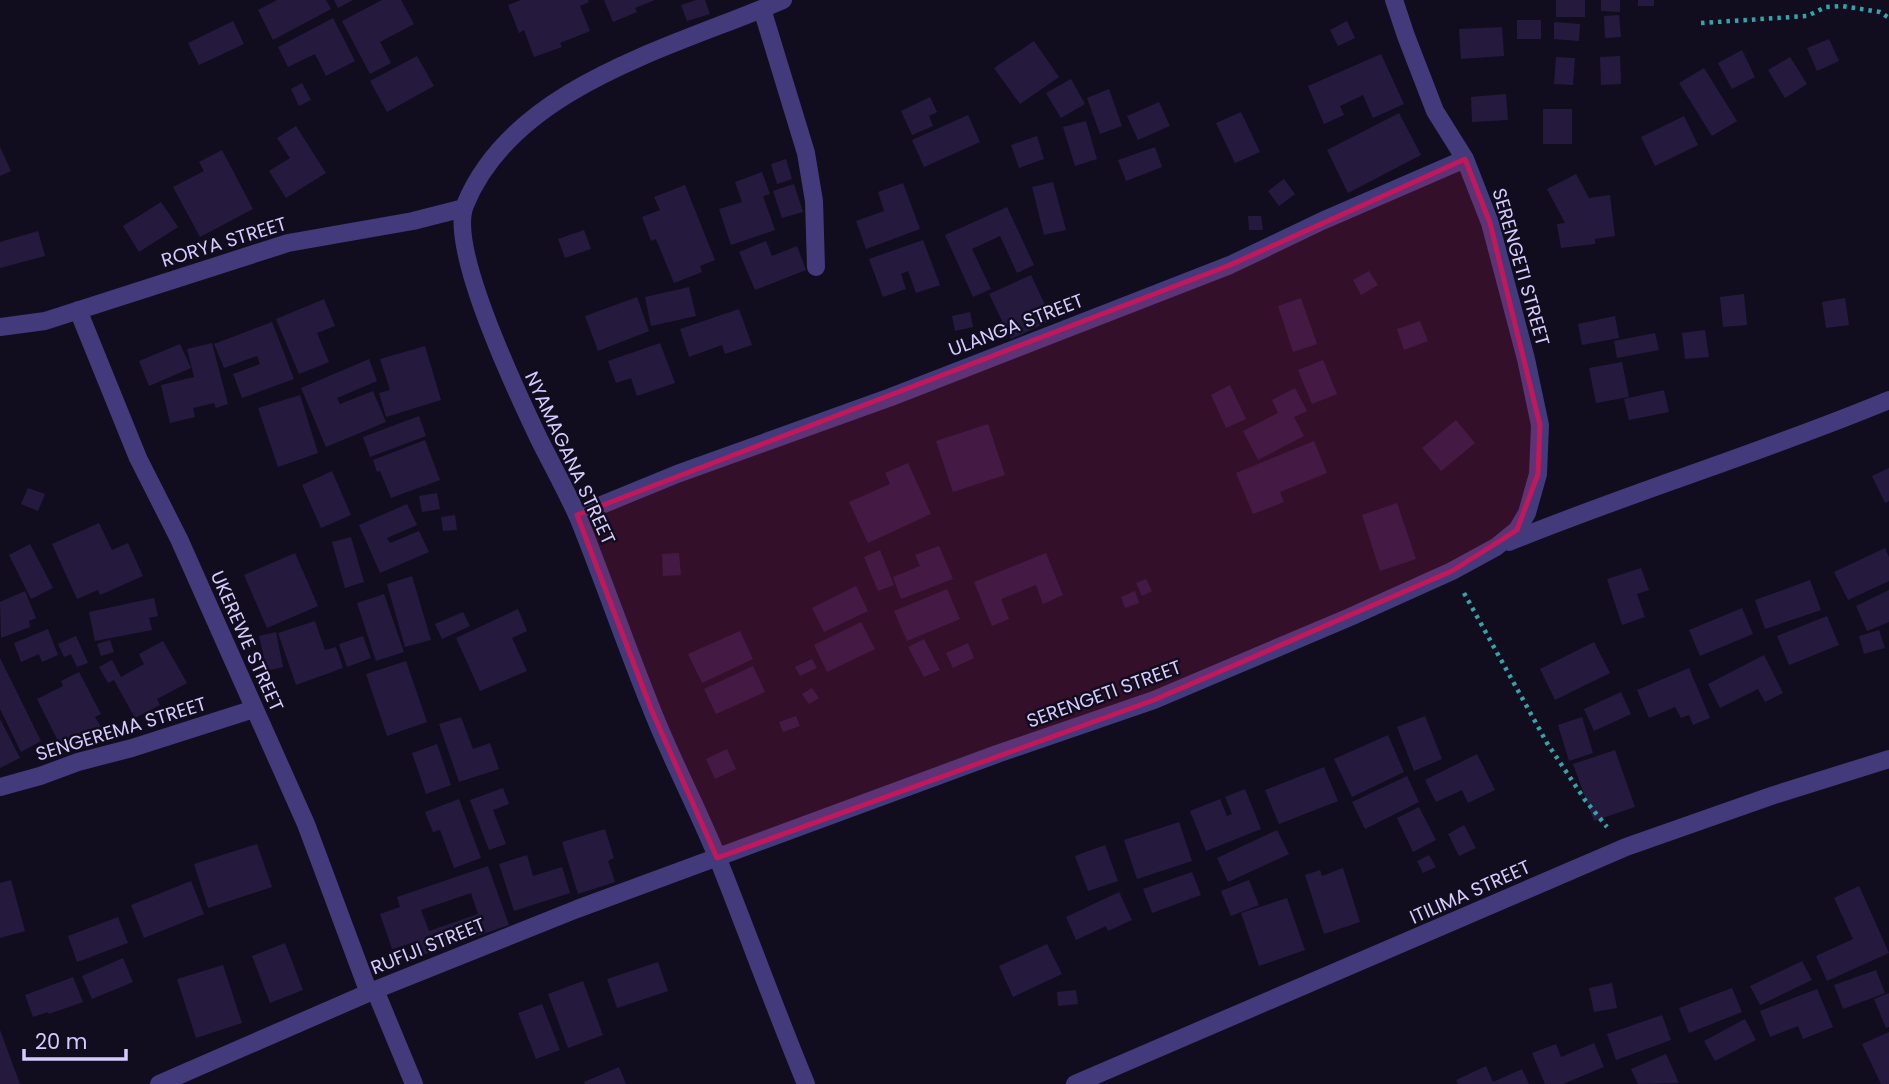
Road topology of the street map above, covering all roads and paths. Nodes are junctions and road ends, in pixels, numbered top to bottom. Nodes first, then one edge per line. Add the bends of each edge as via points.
1 (783, 0) edge
2 (1394, 0) edge
3 (762, 9) junction
4 (1889, 18) edge
5 (1702, 23) dead end
6 (1465, 159) junction
7 (464, 208) junction
8 (816, 267) dead end
9 (78, 310) junction
10 (0, 327) edge
11 (1889, 400) edge
12 (577, 514) junction
13 (1496, 547) junction
14 (1452, 571) junction
15 (254, 709) junction
16 (1889, 759) edge
17 (0, 788) edge
18 (1626, 846) junction
19 (717, 858) junction
20 (372, 992) junction
21 (159, 1084) edge
22 (414, 1084) edge
23 (806, 1084) edge
24 (1075, 1084) edge

1 - 3 street, NYAMAGANA STREET
2 - 6 street, SERENGETI STREET via 1435,111
3 - 7 street, NYAMAGANA STREET via 652,51 539,112 488,163
3 - 8 street via 806,153 814,201
4 - 5 path via 1880,12 1842,6 1807,16
6 - 12 street, ULANGA STREET via 1230,265
6 - 13 street, SERENGETI STREET via 1490,223 1540,425 1538,474 1527,513 1517,530
7 - 9 street, RORYA STREET via 288,243
7 - 12 street, NYAMAGANA STREET via 462,233 468,265 511,382
9 - 10 street, RORYA STREET via 45,321
9 - 15 street, UKEREWE STREET via 138,458
11 - 13 street, SERENGETI STREET
12 - 19 street, NYAMAGANA STREET via 651,709
13 - 14 street, SERENGETI STREET
14 - 18 path via 1547,743 1585,800
14 - 19 street, SERENGETI STREET via 1154,700
15 - 17 street, SENGEREMA STREET
15 - 20 street, UKEREWE STREET via 306,824
16 - 18 street, ITILIMA STREET
18 - 24 street, ITILIMA STREET
19 - 20 street, RUFIJI STREET
19 - 23 street, NYAMAGANA STREET
20 - 21 street, RUFIJI STREET
20 - 22 street, UKEREWE STREET

